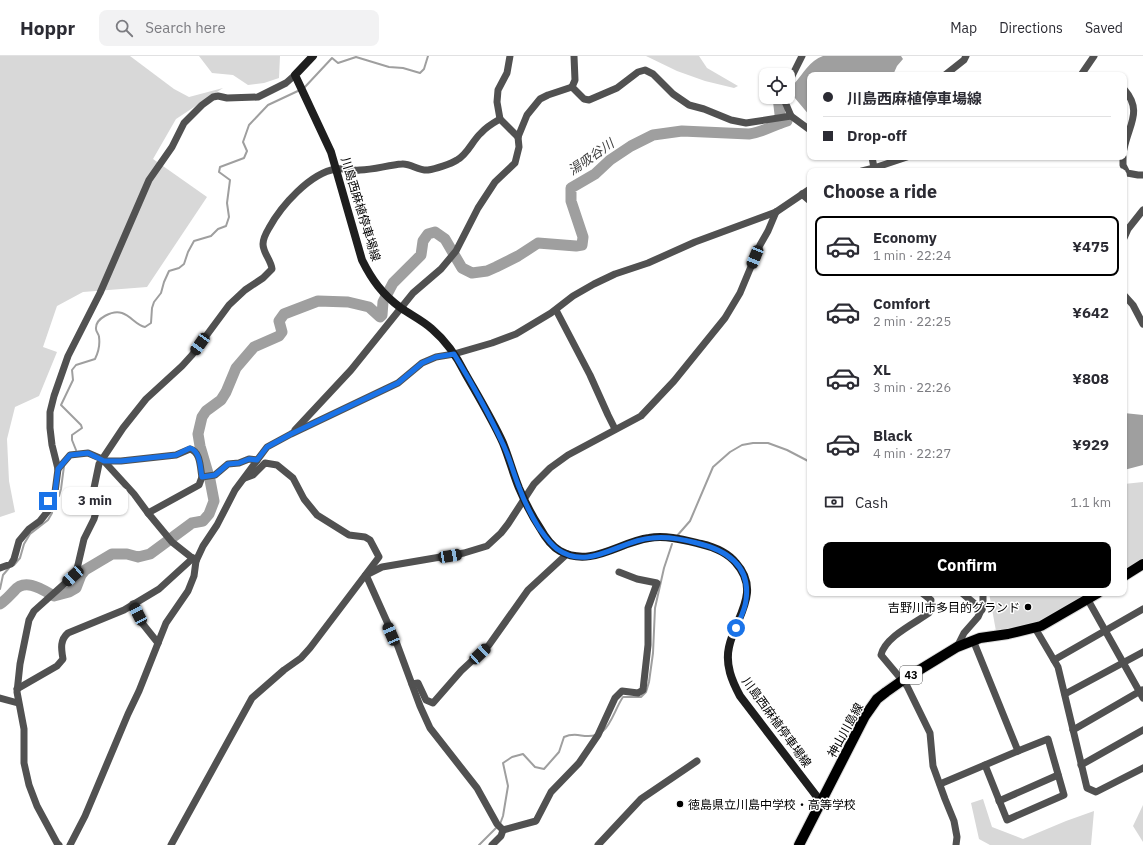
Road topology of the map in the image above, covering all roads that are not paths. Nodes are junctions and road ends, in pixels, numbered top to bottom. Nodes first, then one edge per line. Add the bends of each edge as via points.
1 (312, 56) edge
2 (510, 56) edge
3 (574, 56) edge
4 (802, 56) edge
5 (966, 56) edge
6 (1094, 56) edge
7 (795, 70) edge
8 (949, 72) edge
9 (1083, 72) edge
10 (294, 75) junction
11 (572, 87) junction
12 (1127, 92) edge
13 (786, 104) edge
14 (791, 116) junction
15 (500, 119) junction
16 (807, 128) edge
17 (1127, 136) edge
18 (518, 137) junction
19 (898, 160) edge
20 (874, 168) edge
21 (336, 169) junction
22 (1127, 173) edge
23 (1143, 175) edge
24 (807, 191) edge
25 (802, 194) junction
26 (807, 198) edge
27 (1143, 210) edge
28 (776, 212) junction
29 (1127, 230) edge
30 (1127, 299) edge
31 (401, 308) junction
32 (556, 310) junction
33 (1143, 324) edge
34 (454, 354) junction
35 (615, 429) junction
36 (291, 434) junction
37 (103, 460) junction
38 (257, 460) junction
39 (58, 469) junction
40 (204, 477) junction
41 (245, 478) junction
42 (524, 499) junction
43 (148, 513) junction
44 (566, 554) junction
45 (195, 559) junction
46 (1143, 564) edge
47 (0, 568) edge
48 (619, 572) dead end
49 (1127, 574) edge
50 (366, 575) junction
51 (926, 596) edge
52 (966, 596) edge
53 (983, 596) edge
54 (1094, 596) edge
55 (1088, 600) junction
56 (133, 604) junction
57 (1143, 609) edge
58 (982, 610) junction
59 (1035, 628) junction
60 (1105, 630) junction
61 (972, 640) junction
62 (158, 643) junction
63 (957, 648) junction
64 (1143, 652) edge
65 (1054, 660) junction
66 (1122, 663) junction
67 (903, 680) junction
68 (412, 684) junction
69 (18, 689) junction
70 (1142, 693) edge
71 (1065, 694) junction
72 (0, 698) edge
73 (18, 703) junction
74 (1073, 730) junction
75 (1143, 730) edge
76 (1018, 751) junction
77 (697, 761) dead end
78 (985, 765) junction
79 (1081, 765) junction
80 (1143, 768) edge
81 (1058, 776) junction
82 (940, 784) junction
83 (999, 801) junction
84 (821, 802) junction
85 (500, 827) junction
86 (59, 845) edge
87 (70, 845) edge
88 (171, 845) edge
89 (492, 845) edge
90 (598, 845) edge
91 (799, 845) edge
92 (956, 845) edge

1 - 10 main road
2 - 15 street via 507,73 498,90
3 - 11 street via 575,80
4 - 7 street
5 - 8 street
6 - 9 street
10 - 21 main road, 川島西麻植停車場線 via 324,134
10 - 39 street via 286,83 258,97 213,97 184,123 172,147 149,180 100,293 68,356 54,396 50,428
11 - 14 street via 584,99 589,100 617,88 638,72 645,70 689,105 731,120 746,123
11 - 18 street via 540,99 527,115
12 - 17 street via 1135,106
13 - 14 street
14 - 16 street
15 - 18 street
15 - 21 street via 480,133 456,161 427,170 404,163 359,170
18 - 31 street via 519,147 515,163 495,182 478,208 456,251
19 - 20 street
21 - 31 main road, 川島西麻植停車場線 via 362,260 381,291
21 - 37 street via 309,182 276,215 262,243 272,269 229,305 182,366 146,399 122,428
22 - 23 street
24 - 25 street
25 - 26 street
25 - 28 street
27 - 29 street
28 - 32 street via 615,274 573,296
28 - 35 street via 740,293 725,318 674,381 641,416
30 - 33 street
31 - 34 main road, 川島西麻植停車場線 via 433,330
31 - 36 street via 351,370
32 - 34 street via 516,334
32 - 35 street
34 - 36 street via 422,363 398,383
34 - 42 main road, 川島西麻植停車場線 via 502,441
35 - 42 street via 550,468
36 - 38 street via 267,447
37 - 39 street via 88,453 70,455
37 - 40 street via 121,461 176,455 190,448 198,454
37 - 43 street
37 - 69 street via 98,464 94,488 96,512 84,539 77,569 73,576 34,611 29,620
38 - 40 street via 249,459 228,464 215,475
38 - 41 street
39 - 47 street via 55,492 48,501 48,511 19,541 11,564
40 - 43 street via 199,485
41 - 45 street via 235,490
41 - 50 street via 253,475 265,463 277,465 293,478 317,515 349,535 370,540 379,557
42 - 44 main road, 川島西麻植停車場線 via 546,538 555,548
42 - 50 street via 501,533 487,546 464,553 382,567
43 - 45 street via 170,540
44 - 68 street via 528,590 489,645 461,671 433,703 426,700 418,683
44 - 84 main road, 川島西麻植停車場線 via 580,557 596,556 640,540 661,537 712,546 730,556 743,572 747,591 744,610 729,647 731,678 740,696
45 - 56 street via 159,589
45 - 62 street via 194,576 188,591 166,623
46 - 49 main road
48 - 85 street via 656,583 648,608 648,646 643,690 638,693 622,691 615,698 599,732 579,763 551,792 536,821
50 - 68 street
50 - 88 street via 305,653 252,698
51 - 67 street via 931,600 929,612 882,647 881,655
52 - 58 street
53 - 58 street
54 - 55 main road, 神山川島線 / 43
55 - 59 main road, 神山川島線 / 43
55 - 60 street
56 - 62 street via 142,623
56 - 69 street via 68,633 63,637 63,659 57,666
57 - 60 street
58 - 63 street via 964,633
59 - 61 main road, 神山川島線 / 43
59 - 65 street
60 - 65 street
60 - 66 street
61 - 63 main road, 神山川島線 / 43
61 - 76 street
62 - 87 street via 85,816
63 - 67 main road, 神山川島線 / 43
64 - 66 street
65 - 71 street
66 - 70 street
66 - 71 street
67 - 82 street via 930,733 933,766
67 - 84 main road, 神山川島線 / 43 via 877,700 865,716
68 - 85 street via 430,728 477,788
69 - 73 street
70 - 74 street
71 - 74 street
72 - 73 street
73 - 86 street via 24,729 24,763 29,785 37,806
74 - 79 street
75 - 79 street
76 - 78 street
76 - 81 street via 1048,738
77 - 90 street via 641,799
78 - 82 street
78 - 83 street
79 - 80 street via 1087,788 1096,792
81 - 83 street
81 - 83 street via 1064,795 1007,820
82 - 92 street via 954,821
84 - 91 main road, 神山川島線 / 43
85 - 89 street via 501,836

